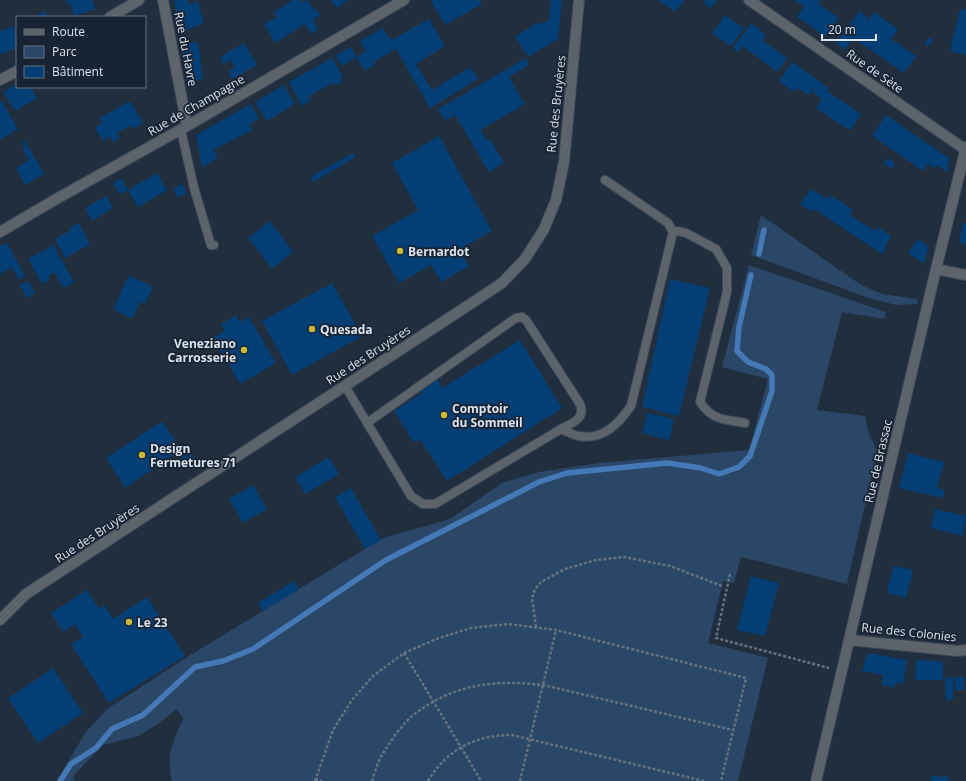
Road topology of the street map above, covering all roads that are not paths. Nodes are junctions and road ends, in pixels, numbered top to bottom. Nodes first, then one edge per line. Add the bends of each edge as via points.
1 (139, 0) edge
2 (163, 0) edge
3 (404, 0) edge
4 (579, 0) edge
5 (749, 0) edge
6 (112, 16) edge
7 (16, 72) edge
8 (0, 80) edge
9 (184, 128) junction
10 (966, 149) edge
11 (605, 180) dead end
12 (0, 232) edge
13 (673, 232) junction
14 (214, 245) dead end
15 (936, 269) junction
16 (966, 275) edge
17 (345, 386) junction
18 (367, 423) junction
19 (744, 423) dead end
20 (561, 429) junction
21 (0, 620) edge
22 (849, 640) junction
23 (966, 650) edge
24 (816, 781) edge

1 - 6 street
2 - 9 street, Rue du Havre
3 - 9 street, Rue de Champagne
4 - 17 street, Rue des Bruyères via 564,162 556,200 544,229 525,259 502,282
5 - 10 street, Rue de Sète
7 - 8 street
9 - 12 street, Rue de Champagne
9 - 14 lane via 194,188 211,245
10 - 15 street, Rue de Brassac
11 - 13 lane via 668,223
13 - 19 lane via 686,233 716,249 727,268 727,292 700,402 706,411 716,418
13 - 20 lane via 631,406 610,430 596,436 580,436
15 - 16 street
15 - 22 street, Rue de Brassac
17 - 18 lane
17 - 21 street, Rue des Bruyères via 26,594
18 - 20 lane via 411,496 423,504 435,504
18 - 20 lane via 516,318 522,317 583,410 577,420
22 - 23 street, Rue des Colonies
22 - 24 street, Rue de Brassac

